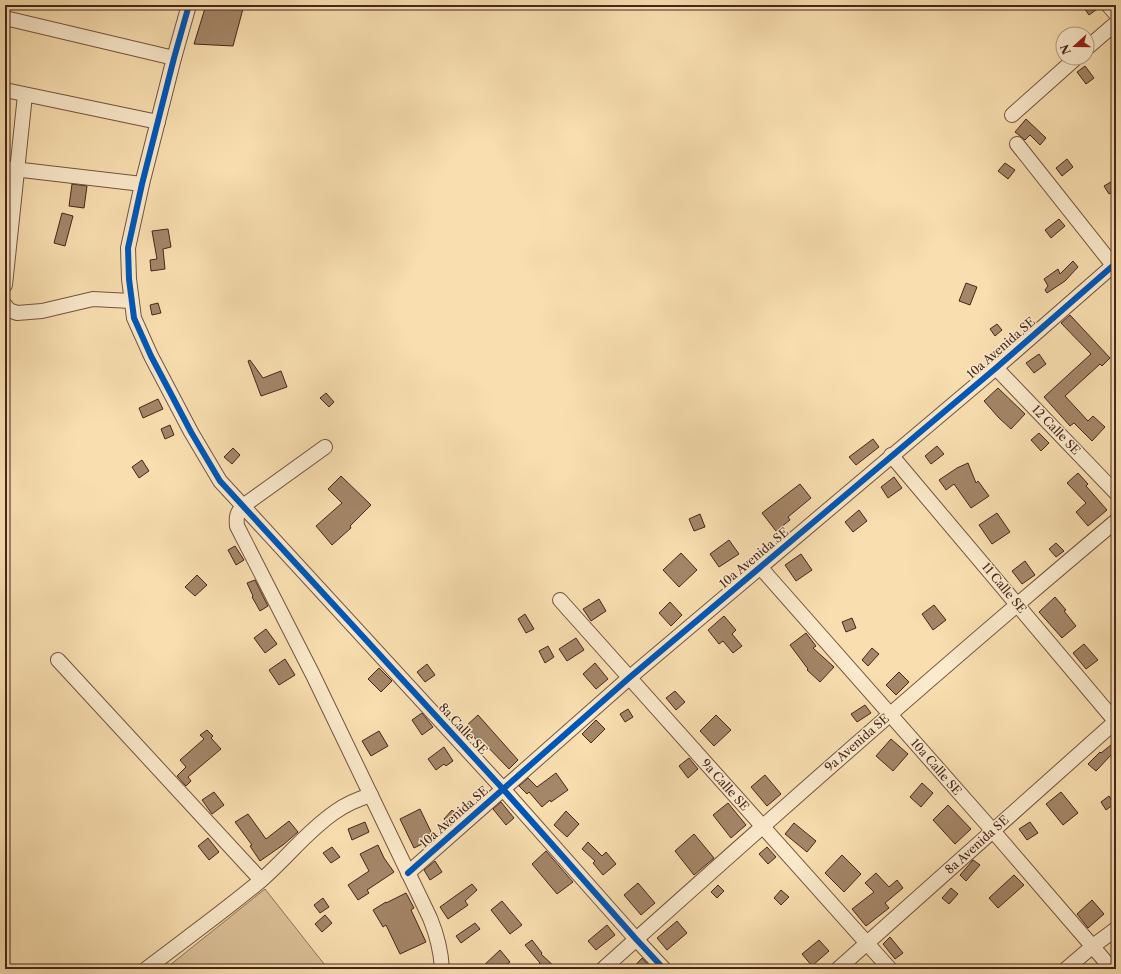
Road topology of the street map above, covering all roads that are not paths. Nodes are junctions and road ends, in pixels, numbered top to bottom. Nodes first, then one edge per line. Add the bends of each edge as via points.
1 (189, 5) edge
2 (1108, 5) edge
3 (1116, 14) edge
4 (5, 18) edge
5 (1116, 23) edge
6 (1095, 41) edge
7 (174, 58) junction
8 (1067, 66) edge
9 (5, 90) edge
10 (25, 95) junction
11 (1012, 115) dead end
12 (158, 122) junction
13 (1017, 144) dead end
14 (12, 169) edge
15 (142, 184) junction
16 (1115, 266) edge
17 (5, 285) edge
18 (131, 301) junction
19 (6, 309) edge
20 (996, 368) junction
21 (325, 447) dead end
22 (891, 455) junction
23 (1116, 493) edge
24 (243, 506) junction
25 (1116, 521) edge
26 (760, 567) junction
27 (560, 600) dead end
28 (1017, 604) junction
29 (58, 660) dead end
30 (629, 678) junction
31 (890, 715) junction
32 (1116, 721) edge
33 (503, 789) junction
34 (371, 795) junction
35 (762, 826) junction
36 (993, 831) junction
37 (408, 873) junction
38 (261, 880) junction
39 (1116, 929) edge
40 (636, 939) junction
41 (867, 943) junction
42 (1093, 946) junction
43 (442, 963) edge
44 (146, 969) edge
45 (452, 969) edge
46 (603, 969) edge
47 (664, 969) edge
48 (838, 969) edge
49 (890, 969) edge
50 (1066, 969) edge
51 (1112, 969) edge

1 - 7 street, 8a Calle SE
2 - 3 street
4 - 7 street
5 - 6 street
7 - 12 street, 8a Calle SE
8 - 11 street
9 - 10 street
10 - 12 street
10 - 14 street
12 - 15 street, 8a Calle SE
13 - 16 street
14 - 15 street
14 - 17 street
15 - 18 street, 8a Calle SE via 128,248
16 - 20 street, 10a Avenida SE
18 - 19 street via 93,299 42,311 17,313
18 - 24 street, 8a Calle SE via 134,318 151,356 191,432 220,481
20 - 22 street, 10a Avenida SE
20 - 23 street, 12 Calle SE
21 - 24 street
22 - 26 street, 10a Avenida SE
22 - 28 street, 11 Calle SE
24 - 33 street, 8a Calle SE
24 - 34 street via 238,511 236,526
25 - 28 street, 9a Avenida SE
26 - 30 street, 10a Avenida SE
26 - 31 street, 10a Calle SE
27 - 30 street, 9a Calle SE
28 - 31 street, 9a Avenida SE
28 - 32 street, 11 Calle SE
29 - 38 street
30 - 33 street, 10a Avenida SE
30 - 35 street, 9a Calle SE
31 - 35 street, 9a Avenida SE
31 - 36 street, 10a Calle SE
32 - 36 street, 8a Avenida SE
33 - 37 street, 10a Avenida SE
33 - 40 street, 8a Calle SE
34 - 37 street
34 - 38 street via 353,801 335,812
35 - 40 street, 9a Avenida SE
35 - 41 street, 9a Calle SE
36 - 41 street, 8a Avenida SE
36 - 42 street, 10a Calle SE
37 - 43 street via 438,938
38 - 44 street
39 - 42 street
40 - 46 street, 9a Avenida SE
40 - 47 street, 8a Calle SE
41 - 48 street, 8a Avenida SE
41 - 49 street, 9a Calle SE
42 - 50 street
42 - 51 street, 10a Calle SE
43 - 45 street

